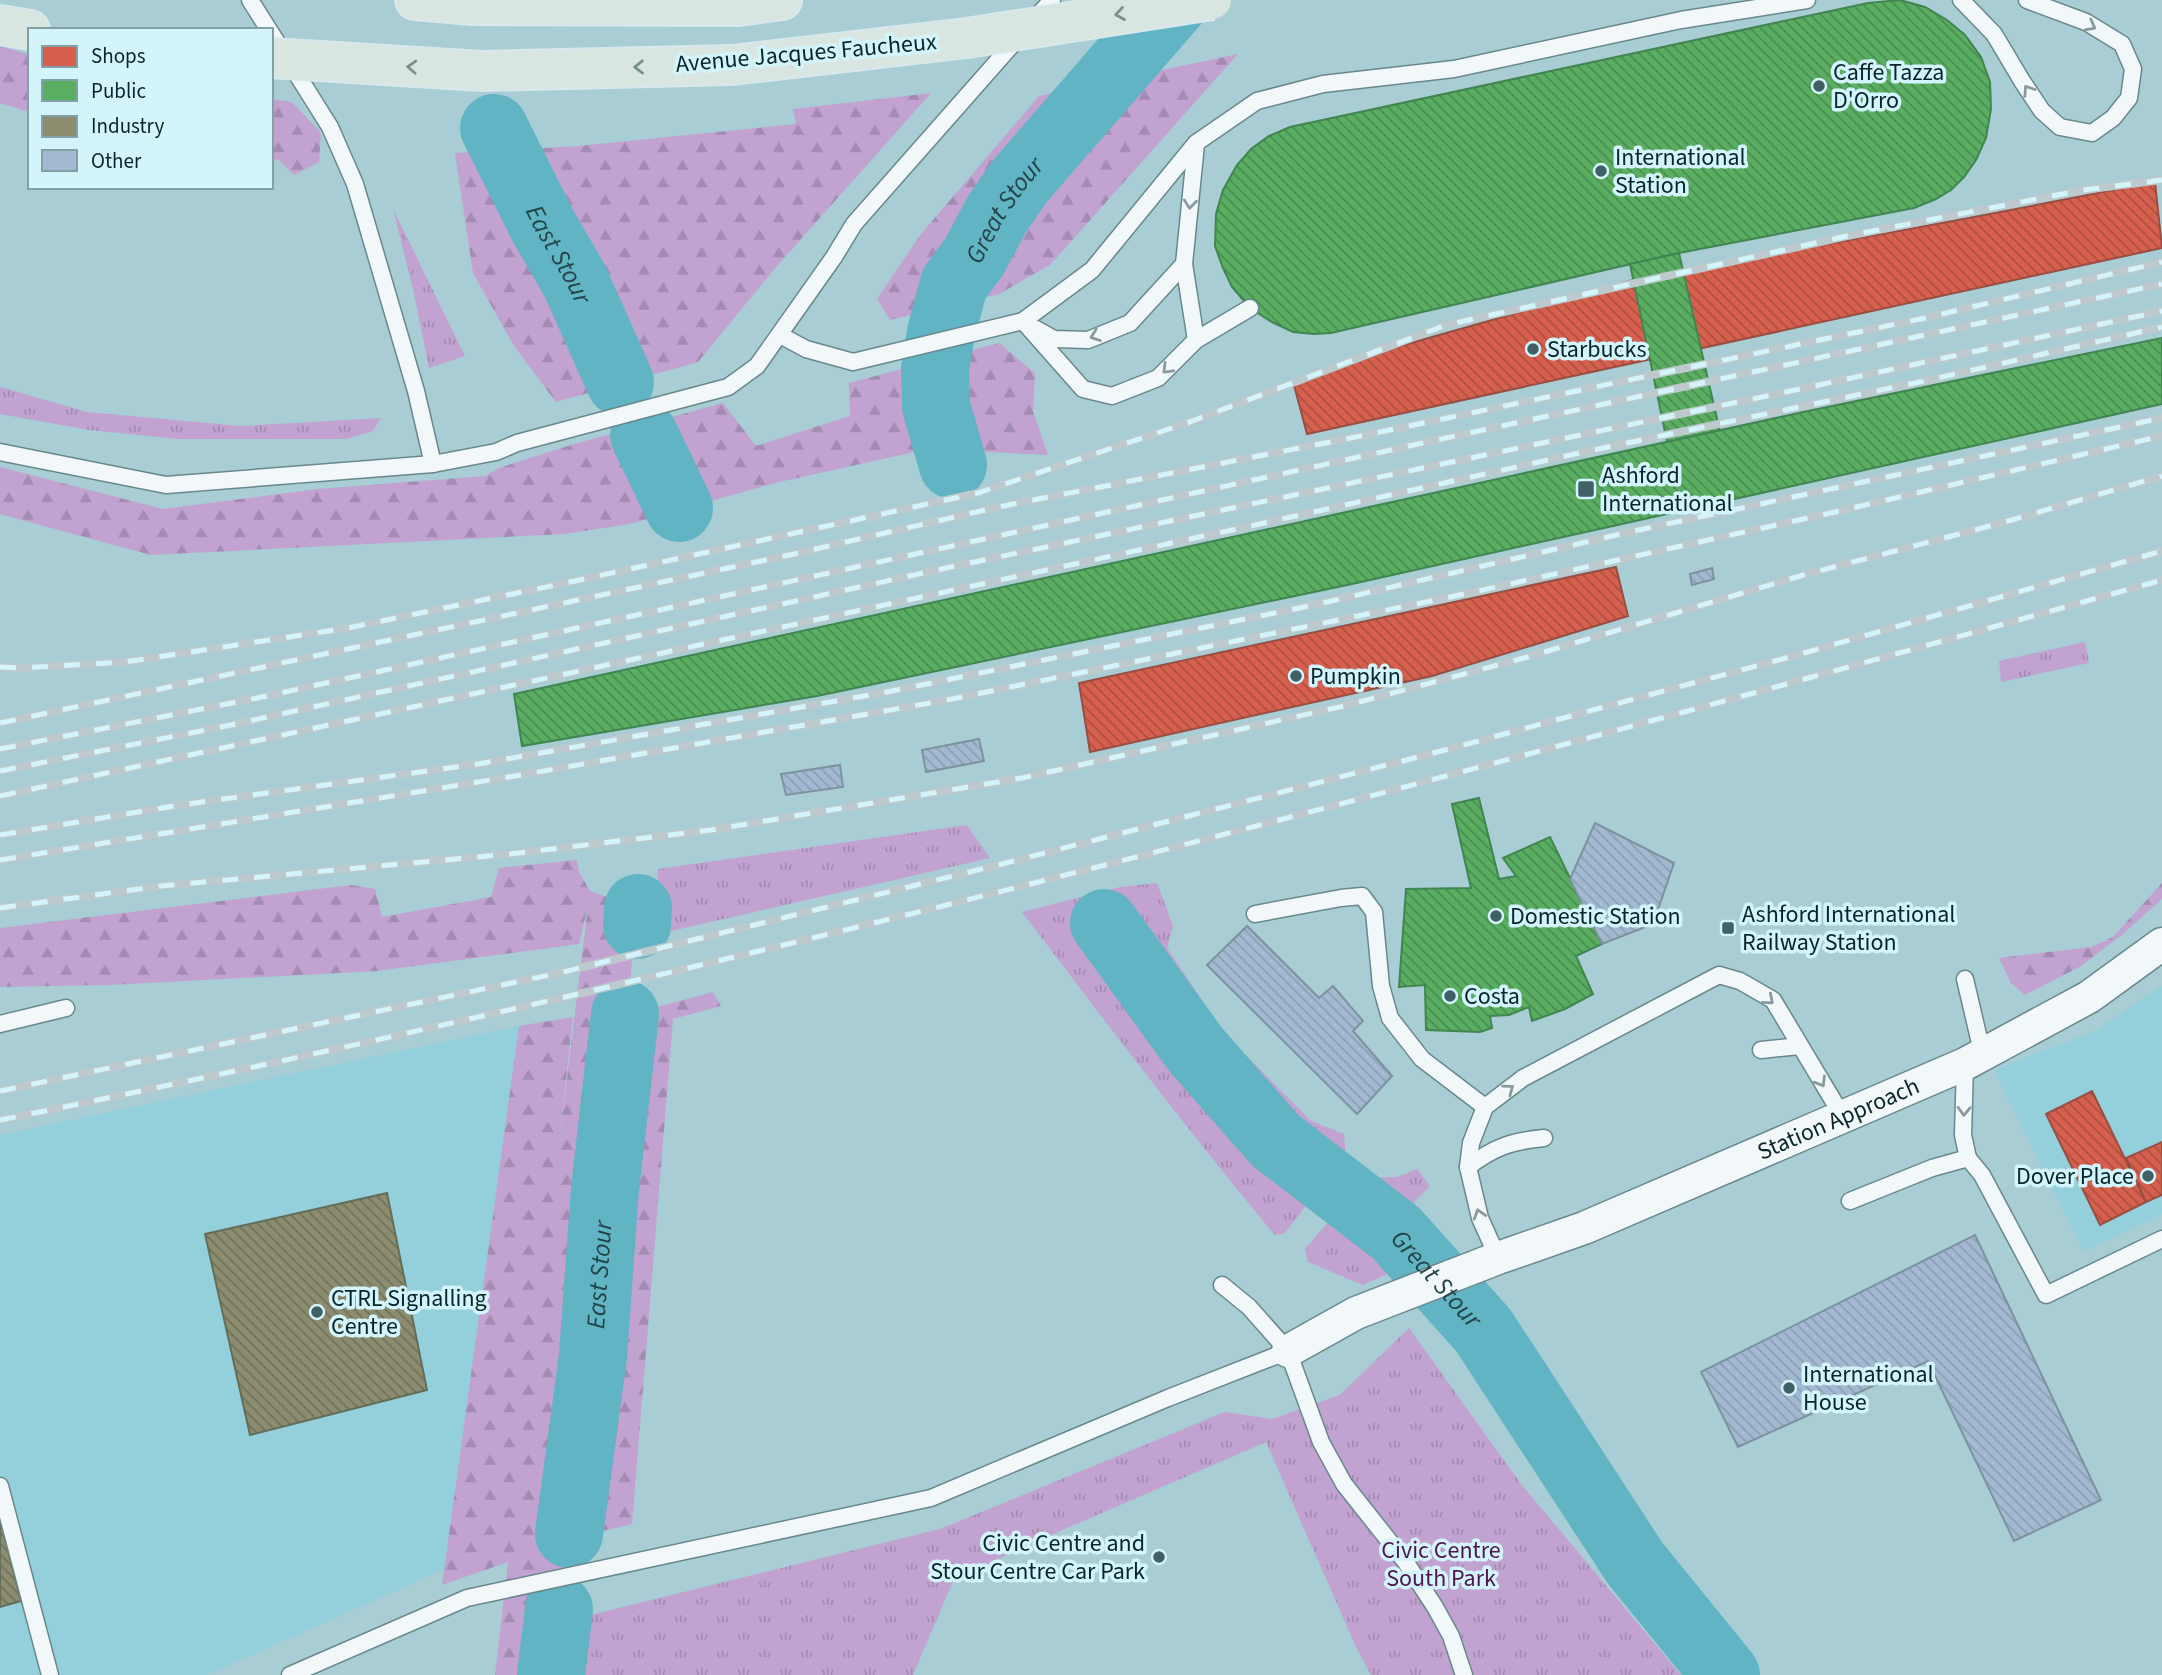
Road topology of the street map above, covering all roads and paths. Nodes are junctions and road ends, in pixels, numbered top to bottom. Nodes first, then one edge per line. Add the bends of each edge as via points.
1 (250, 0) edge
2 (415, 0) edge
3 (782, 0) edge
4 (1052, 0) edge
5 (1212, 0) edge
6 (1807, 0) edge
7 (1961, 0) edge
8 (2027, 0) edge
9 (0, 24) edge
10 (268, 28) edge
11 (28, 30) edge
12 (273, 37) edge
13 (273, 58) edge
14 (1196, 143) junction
15 (1184, 264) junction
16 (1250, 307) dead end
17 (1023, 321) junction
18 (780, 335) junction
19 (1196, 340) junction
20 (0, 452) edge
21 (433, 464) junction
22 (1255, 914) dead end
23 (2162, 944) edge
24 (1965, 979) dead end
25 (66, 1008) dead end
26 (0, 1024) edge
27 (1800, 1046) junction
28 (1761, 1050) dead end
29 (1974, 1060) junction
30 (1485, 1107) junction
31 (1843, 1117) junction
32 (1544, 1138) dead end
33 (1968, 1158) junction
34 (1468, 1167) junction
35 (1850, 1201) dead end
36 (2162, 1239) edge
37 (1491, 1261) junction
38 (1222, 1285) dead end
39 (1288, 1351) junction
40 (0, 1486) edge
41 (50, 1675) edge
42 (289, 1675) edge
43 (1464, 1675) edge

1 - 10 lane
2 - 3 main road via 473,5 738,6
4 - 18 lane via 854,224
5 -> 13 main road, Avenue Jacques Faucheux, bridge via 967,38 732,65 482,71
6 - 14 lane via 1681,20 1454,69 1323,85 1257,101
8 -> 7 lane via 2086,22 2122,44 2133,69 2129,98 2113,118 2092,133 2060,127 2042,111 1994,34
9 - 11 main road
12 - 21 lane via 330,127 355,184
14 -> 15 lane
14 - 17 lane via 1092,270
15 -> 17 lane via 1130,323 1088,340 1054,339
15 - 19 lane
16 - 19 lane
17 - 18 lane via 853,362 806,349
19 -> 17 lane via 1158,378 1112,396 1083,389
18 - 21 lane via 757,366 728,387 496,452
20 - 21 lane via 166,485
22 - 30 lane via 1362,896 1374,912 1381,986 1390,1018 1422,1059
23 - 29 street, Station Approach via 2089,997
24 - 29 lane
25 - 26 lane
27 - 28 lane
30 -> 27 lane via 1524,1078 1719,975 1773,1000
27 -> 31 lane
29 - 31 street, Station Approach
29 -> 33 lane via 1964,1135
30 - 34 lane via 1471,1143
31 - 37 street, Station Approach via 1584,1228
32 - 34 lane via 1514,1141
33 - 35 lane
33 - 36 lane via 1982,1175 2046,1295
37 -> 34 lane
37 - 39 street, Station Approach via 1356,1313
38 - 39 lane via 1249,1307
39 - 42 lane via 931,1498 467,1598
39 - 43 lane via 1321,1442 1344,1484 1435,1607
40 - 41 lane

